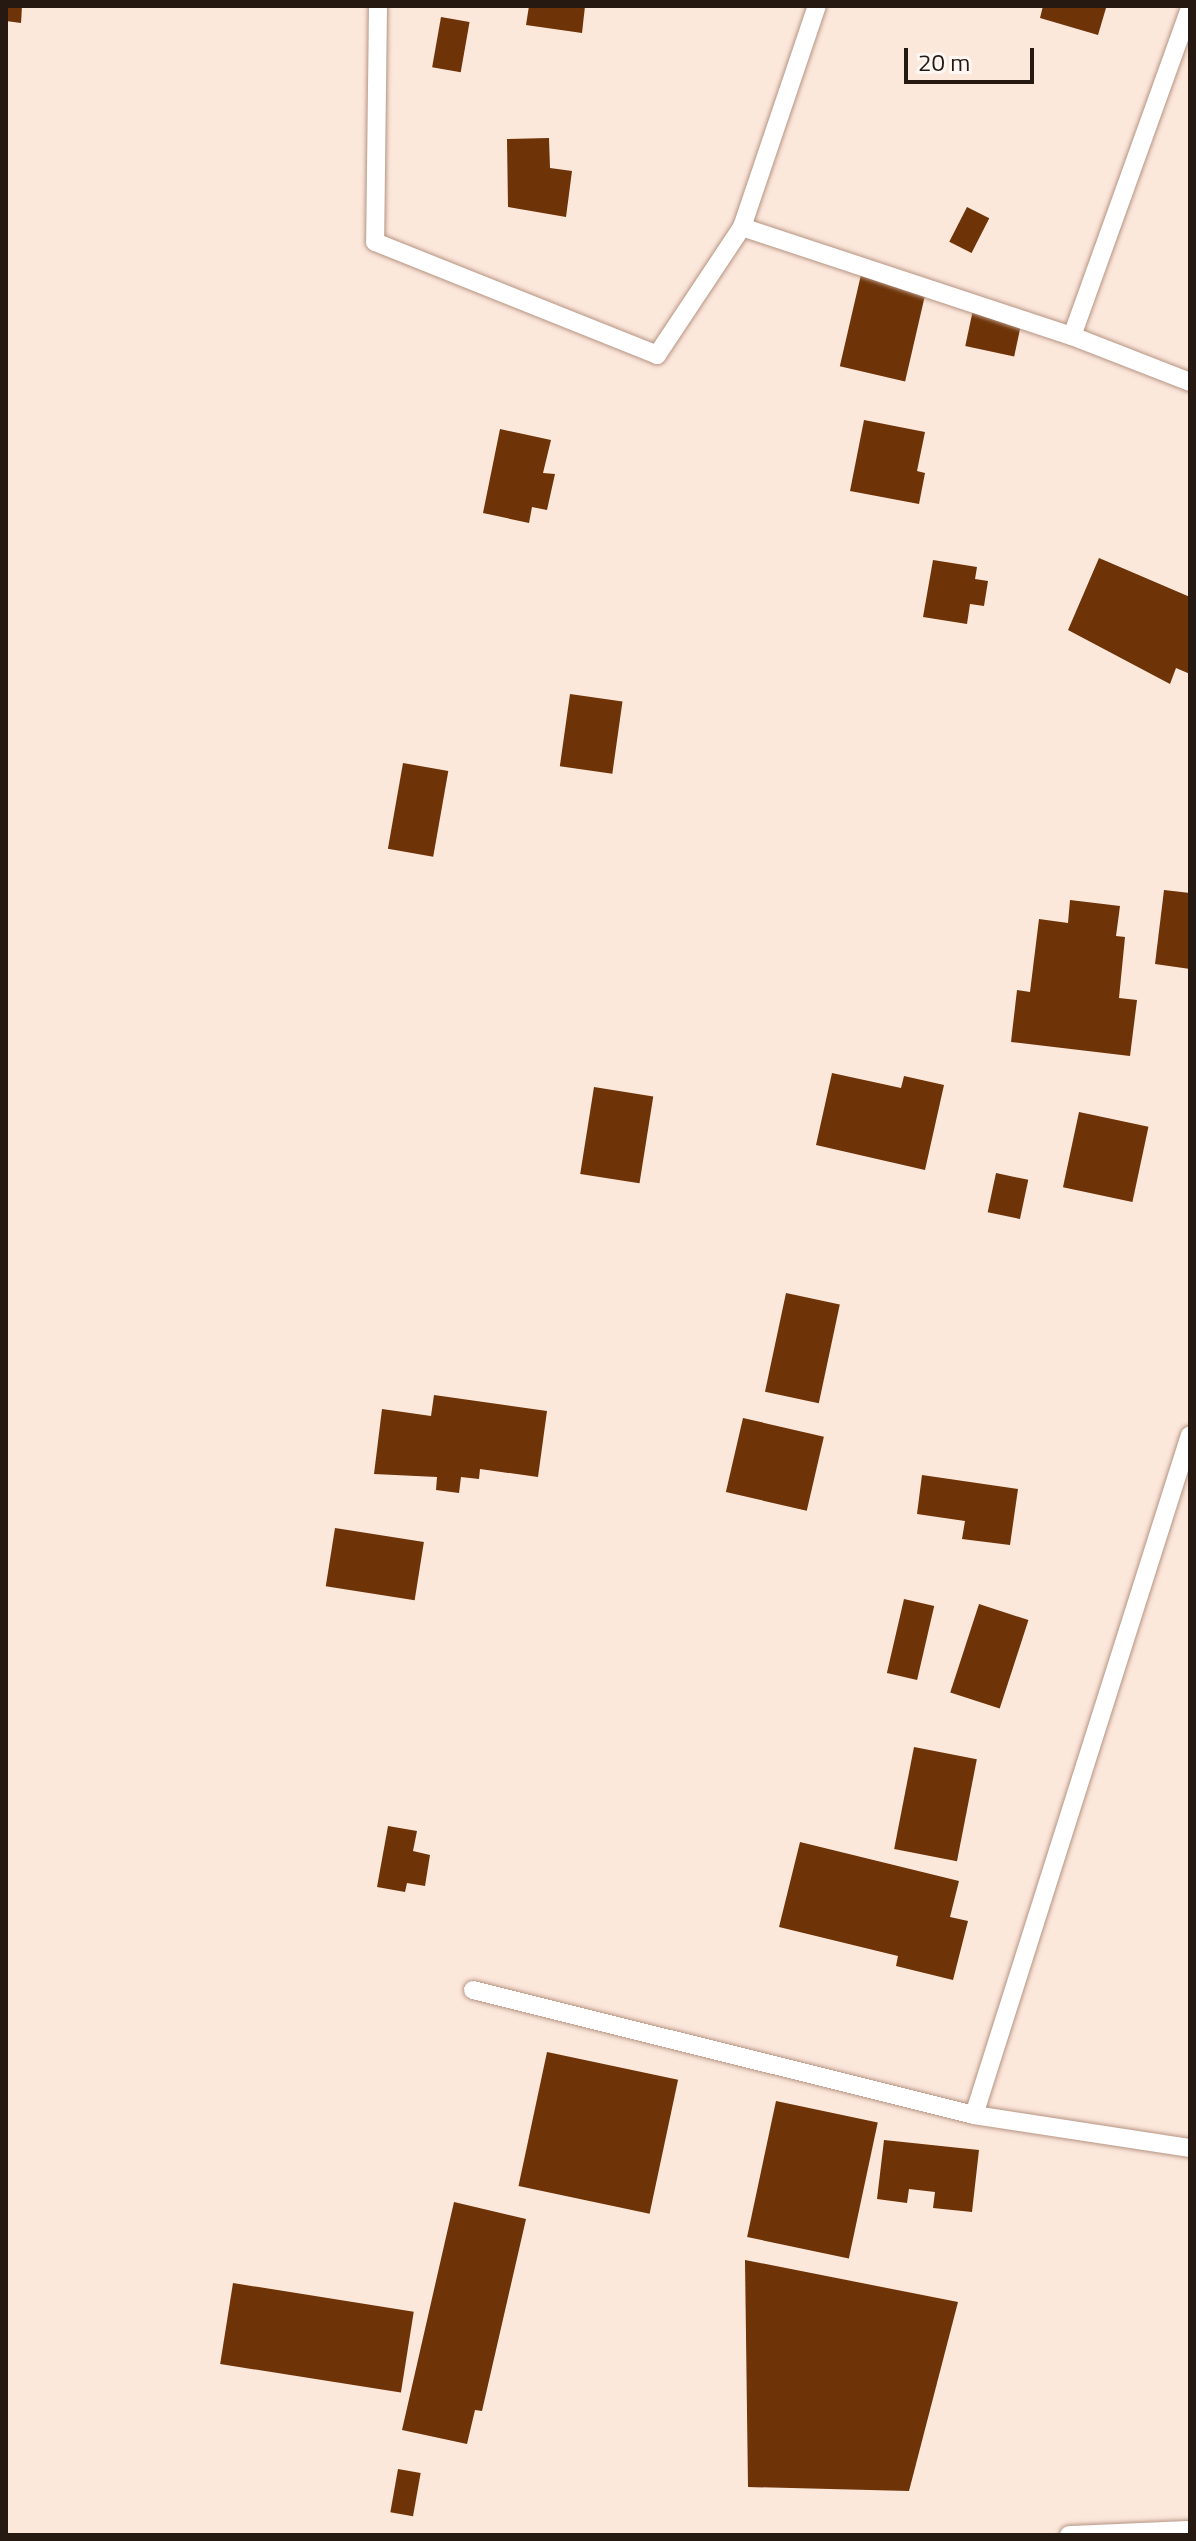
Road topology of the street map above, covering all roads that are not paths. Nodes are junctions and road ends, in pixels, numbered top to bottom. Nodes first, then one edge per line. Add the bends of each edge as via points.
1 (378, 6) edge
2 (817, 6) edge
3 (1190, 8) edge
4 (742, 227) junction
5 (1072, 336) junction
6 (1190, 382) edge
7 (1190, 1435) edge
8 (473, 1990) dead end
9 (974, 2115) junction
10 (1190, 2148) edge
11 (1190, 2530) edge
12 (1069, 2535) edge

1 - 4 lane via 375,242 657,355
2 - 4 lane
3 - 5 lane
4 - 5 lane
5 - 6 lane
7 - 9 lane
8 - 9 lane
9 - 10 lane
11 - 12 lane

